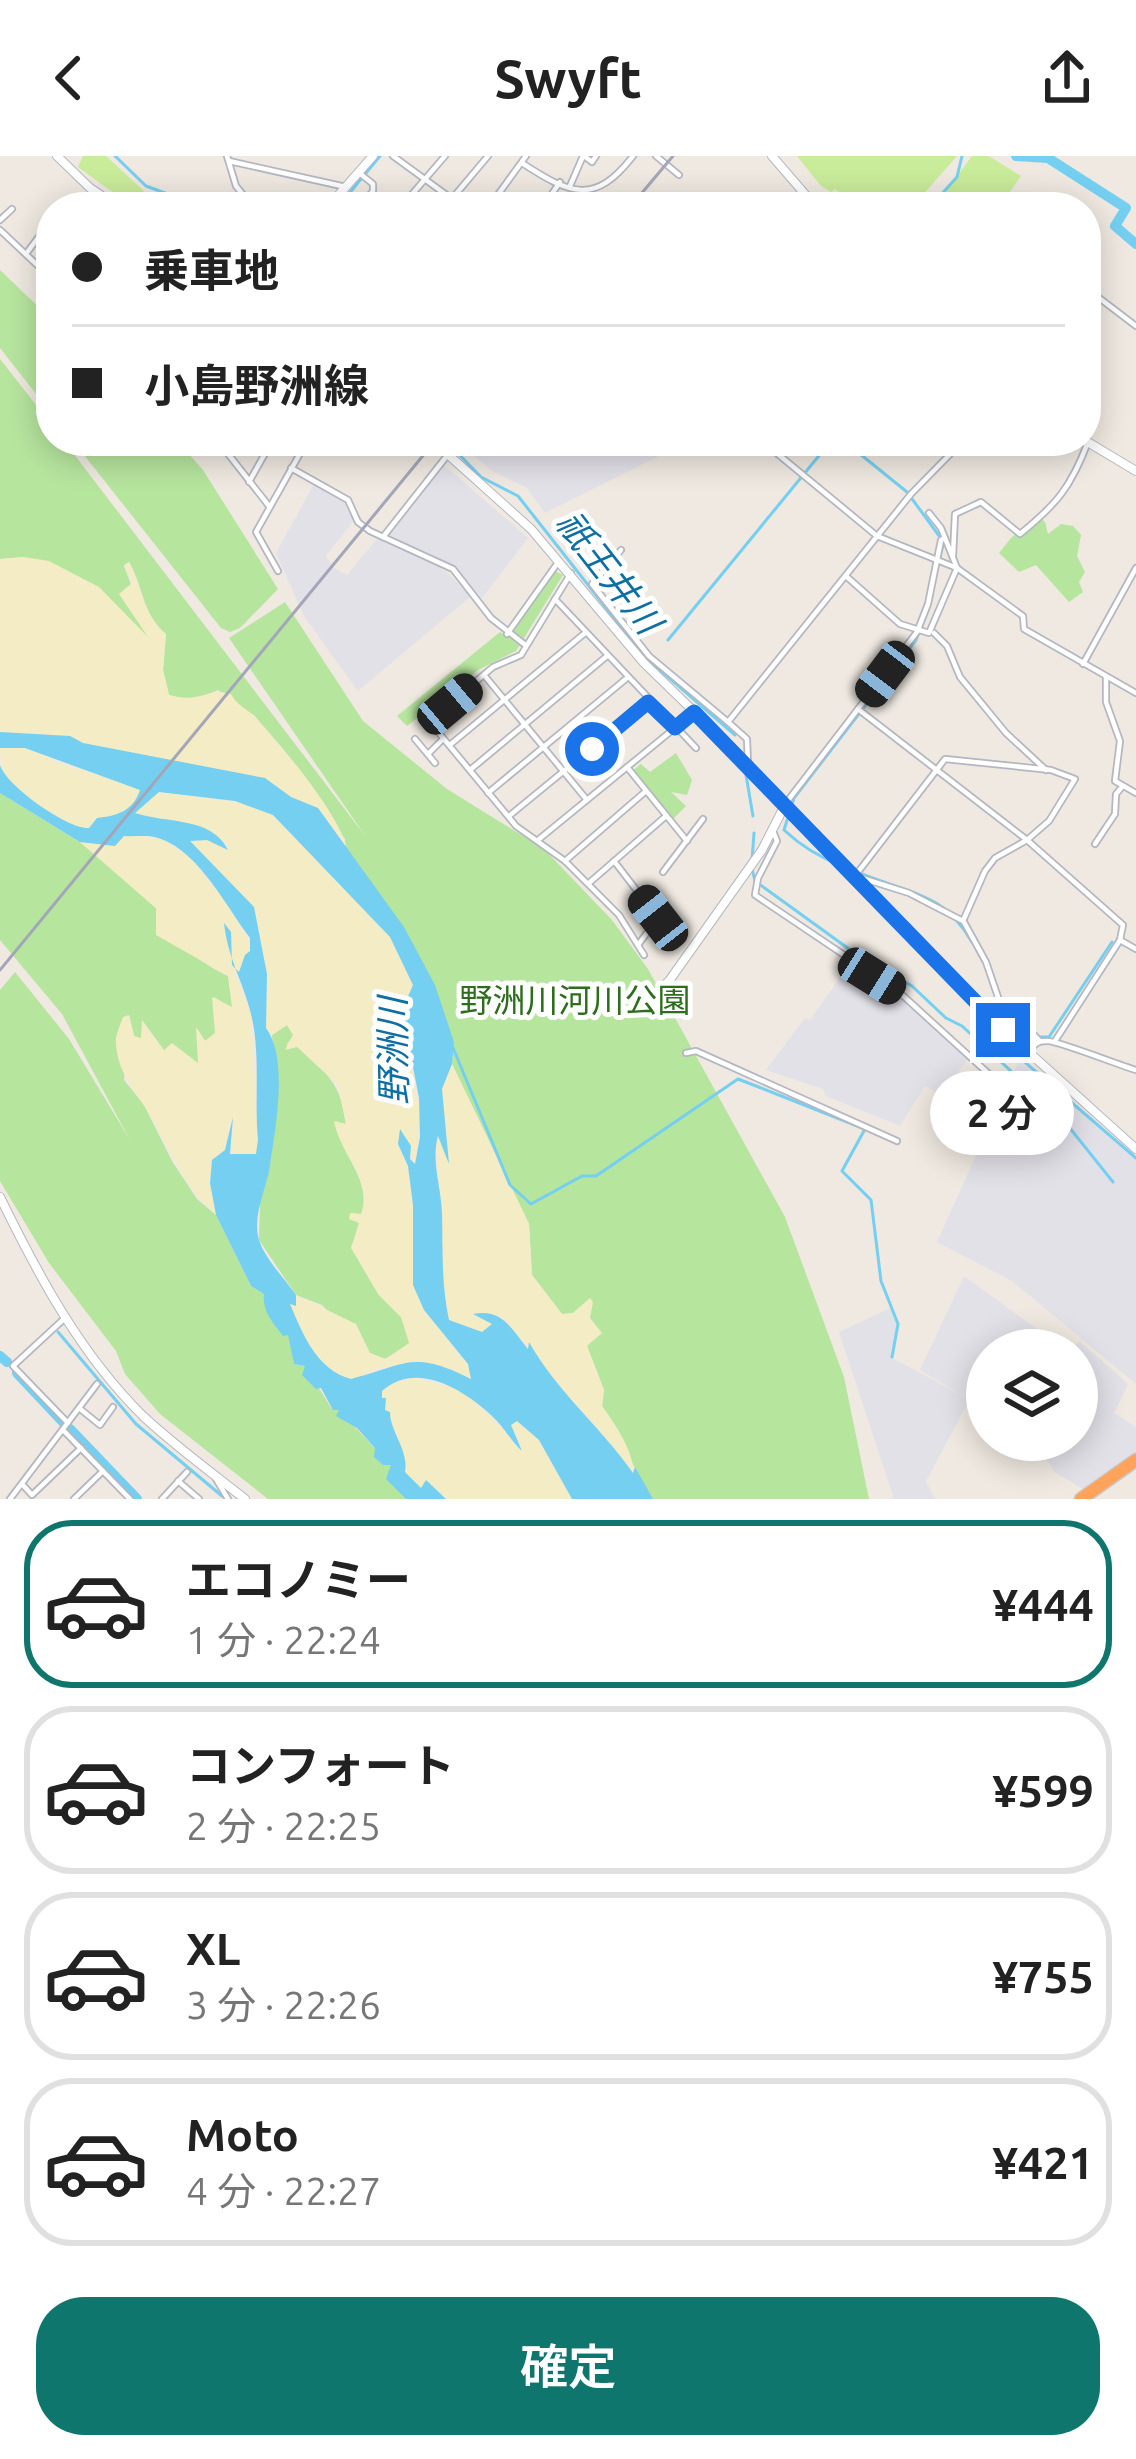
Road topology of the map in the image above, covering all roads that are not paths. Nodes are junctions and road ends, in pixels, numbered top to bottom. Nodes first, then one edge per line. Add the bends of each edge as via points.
1 (57, 156) edge
2 (373, 156) edge
3 (393, 156) edge
4 (445, 156) edge
5 (488, 156) edge
6 (583, 156) edge
7 (596, 156) edge
8 (633, 156) edge
9 (654, 156) edge
10 (772, 156) edge
11 (228, 159) edge
12 (524, 160) edge
13 (362, 175) junction
14 (679, 175) dead end
15 (425, 179) junction
16 (560, 182) junction
17 (570, 186) junction
18 (96, 192) edge
19 (241, 192) edge
20 (333, 192) edge
21 (346, 192) edge
22 (372, 192) edge
23 (414, 192) edge
24 (442, 192) edge
25 (459, 192) edge
26 (500, 192) edge
27 (553, 192) edge
28 (803, 192) edge
29 (12, 209) dead end
30 (0, 220) edge
31 (0, 230) edge
32 (36, 240) edge
33 (26, 254) junction
34 (36, 263) edge
35 (1101, 299) edge
36 (1136, 326) edge
37 (1101, 451) edge
38 (232, 456) edge
39 (264, 456) edge
40 (298, 456) edge
41 (446, 456) edge
42 (448, 456) edge
43 (780, 456) edge
44 (947, 456) edge
45 (1080, 456) edge
46 (291, 468) junction
47 (1136, 472) edge
48 (249, 482) junction
49 (269, 506) junction
50 (929, 513) dead end
51 (935, 521) junction
52 (952, 521) junction
53 (877, 536) junction
54 (382, 537) junction
55 (945, 538) junction
56 (621, 550) dead end
57 (953, 558) junction
58 (936, 560) junction
59 (560, 561) junction
60 (1136, 568) edge
61 (278, 571) dead end
62 (571, 573) junction
63 (845, 576) junction
64 (555, 599) junction
65 (917, 632) junction
66 (933, 632) junction
67 (585, 633) junction
68 (507, 634) junction
69 (526, 646) junction
70 (607, 656) junction
71 (1083, 664) junction
72 (484, 675) junction
73 (1106, 677) junction
74 (627, 678) junction
75 (1136, 694) edge
76 (504, 700) junction
77 (648, 702) junction
78 (859, 709) junction
79 (694, 712) junction
80 (728, 722) junction
81 (525, 725) junction
82 (675, 728) junction
83 (415, 739) dead end
84 (443, 739) junction
85 (449, 746) junction
86 (544, 748) junction
87 (696, 748) dead end
88 (428, 754) junction
89 (435, 763) dead end
90 (748, 764) junction
91 (627, 767) junction
92 (937, 769) junction
93 (470, 770) junction
94 (1046, 770) junction
95 (564, 773) junction
96 (1122, 787) junction
97 (646, 791) junction
98 (1136, 793) edge
99 (488, 794) junction
100 (587, 800) junction
101 (785, 803) junction
102 (666, 816) junction
103 (508, 817) junction
104 (703, 819) dead end
105 (773, 831) junction
106 (538, 840) junction
107 (1027, 840) junction
108 (686, 841) junction
109 (1095, 844) dead end
110 (565, 861) junction
111 (614, 861) junction
112 (663, 872) dead end
113 (855, 876) junction
114 (588, 884) junction
115 (739, 884) junction
116 (755, 895) junction
117 (963, 920) junction
118 (1120, 940) junction
119 (638, 945) junction
120 (1136, 949) edge
121 (644, 955) dead end
122 (654, 994) dead end
123 (1040, 1041) junction
124 (1055, 1041) junction
125 (1025, 1052) junction
126 (686, 1053) dead end
127 (1136, 1070) edge
128 (1001, 1085) dead end
129 (898, 1141) dead end
130 (1136, 1149) edge
131 (0, 1198) edge
132 (66, 1317) junction
133 (98, 1384) dead end
134 (113, 1407) dead end
135 (79, 1408) junction
136 (65, 1426) junction
137 (81, 1448) junction
138 (1136, 1460) edge
139 (103, 1471) junction
140 (187, 1472) dead end
141 (215, 1475) junction
142 (178, 1481) junction
143 (22, 1484) junction
144 (125, 1497) edge
145 (10, 1499) edge
146 (74, 1499) edge
147 (162, 1499) edge
148 (199, 1499) edge
149 (228, 1499) edge
150 (245, 1499) edge
151 (1081, 1499) edge

1 - 18 main road
2 - 13 main road
3 - 15 street
4 - 15 street
5 - 25 street
6 - 7 street
6 - 17 street
8 - 17 street via 601,189
9 - 14 street
10 - 28 main road
11 - 19 street
11 - 20 street
12 - 16 street
12 - 26 street
13 - 21 main road
13 - 22 street
15 - 23 street
15 - 24 street
16 - 17 street
16 - 27 street
29 - 30 street
31 - 33 street
32 - 33 street
33 - 34 street
35 - 36 street
37 - 47 main road
38 - 48 street
39 - 48 street
40 - 46 street
41 - 54 street
42 - 59 main road
43 - 53 street
44 - 53 street
45 - 52 street via 1060,500 1020,534 981,502
46 - 49 street
46 - 54 street via 348,500 358,522
48 - 49 street
49 - 61 street via 256,532
50 - 51 street
51 - 52 street
51 - 55 street
52 - 57 street
53 - 58 street
53 - 63 street
54 - 68 street via 453,569
55 - 57 street
55 - 58 street
56 - 80 street via 592,584 650,656
57 - 71 street via 1022,616 1024,629
58 - 65 street
58 - 66 street via 957,568
59 - 62 main road
59 - 68 street
60 - 71 street
62 - 64 street
62 - 79 main road
63 - 65 street
63 - 80 street
64 - 67 street
64 - 69 street
65 - 66 street
65 - 78 street
66 - 94 street via 960,677
67 - 70 street
67 - 76 street
68 - 69 street
69 - 72 street
70 - 74 street
70 - 81 street
71 - 73 street
72 - 76 street
72 - 84 street via 429,722
73 - 75 street
73 - 96 street via 1120,742 1115,781
74 - 77 street
74 - 86 street
76 - 81 street
76 - 85 street
77 - 82 street
77 - 95 street
78 - 92 street
78 - 101 street
79 - 82 street
79 - 90 main road
80 - 90 street via 747,739
81 - 86 street
81 - 93 street
82 - 87 street
82 - 91 street
83 - 88 street
84 - 85 street
84 - 88 street
85 - 93 street
86 - 95 street
86 - 99 street
88 - 89 street
90 - 101 main road
91 - 97 street
91 - 100 street
92 - 94 street via 945,759
92 - 107 street
92 - 113 street
93 - 99 street
94 - 107 street via 1075,779
95 - 100 street
95 - 103 street
96 - 98 street
96 - 109 street
97 - 102 street
97 - 110 street
99 - 103 street
100 - 106 street
101 - 105 main road
101 - 113 main road
102 - 108 street
102 - 111 street
103 - 106 street
104 - 108 street
105 - 115 main road
105 - 116 street via 777,841
106 - 110 street
107 - 117 street via 995,858
107 - 118 street via 1120,920
108 - 112 street
110 - 114 street
111 - 114 street
111 - 119 street via 658,918
113 - 117 street
113 - 125 main road
114 - 119 street
115 - 116 street
115 - 122 main road
116 - 128 street via 899,992
117 - 123 street via 999,1000
118 - 120 street
118 - 124 street
119 - 121 street
123 - 124 street
123 - 125 street
124 - 127 street
125 - 130 main road
126 - 129 street
131 - 132 main road
132 - 136 street via 14,1366
132 - 141 main road via 140,1413
133 - 135 street
134 - 135 street via 100,1425
135 - 136 street
136 - 137 street
136 - 143 street
137 - 139 street
137 - 143 street via 32,1495
138 - 151 highway
139 - 144 street
139 - 146 street
140 - 142 street
141 - 149 street
141 - 150 main road
142 - 147 street
142 - 148 street
143 - 145 street

